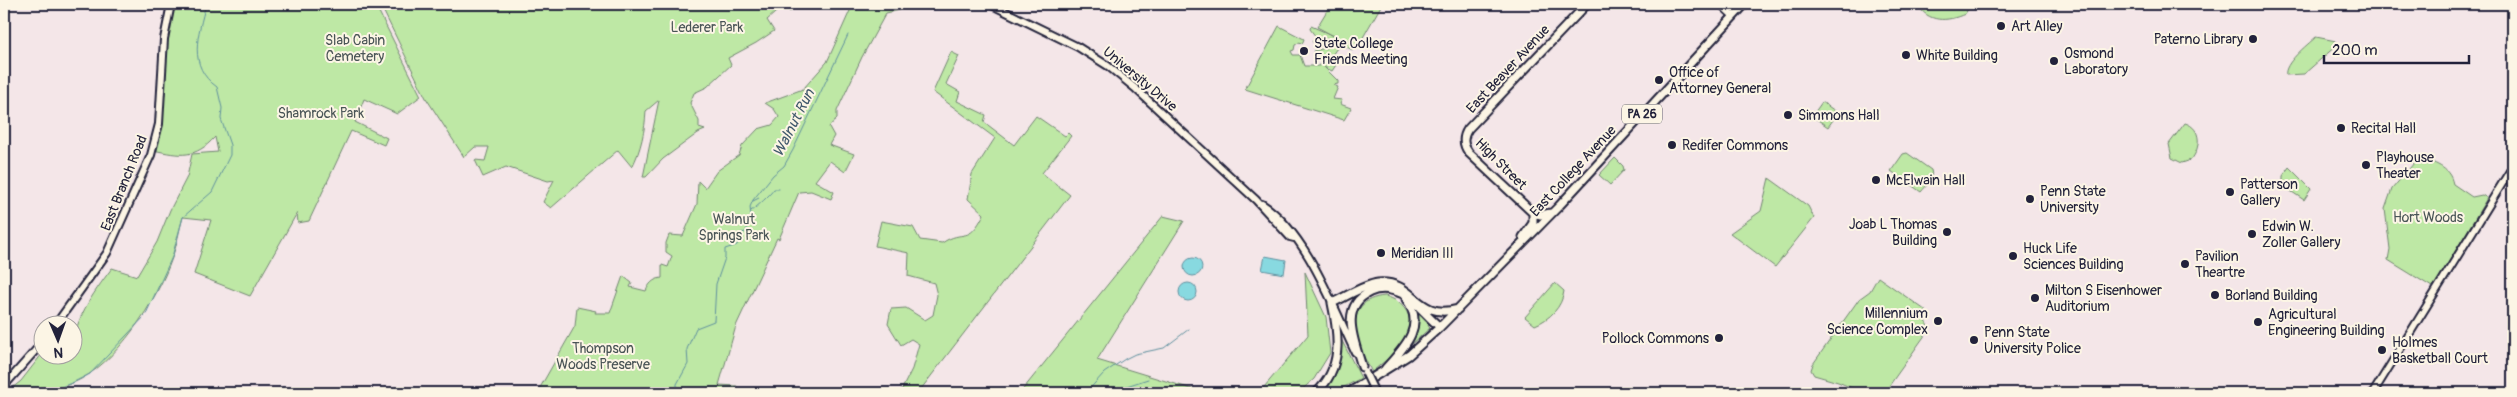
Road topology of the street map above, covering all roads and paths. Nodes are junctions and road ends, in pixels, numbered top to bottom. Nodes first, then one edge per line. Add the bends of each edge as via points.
1 (171, 4) edge
2 (990, 4) edge
3 (1587, 4) edge
4 (1720, 4) edge
5 (1745, 4) edge
6 (1733, 16) junction
7 (1468, 129) joint
8 (2513, 166) edge
9 (1533, 213) junction
10 (1552, 213) junction
11 (1521, 245) junction
12 (1398, 292) junction
13 (1332, 303) junction
14 (1459, 309) junction
15 (63, 314) edge
16 (1440, 327) junction
17 (32, 354) edge
18 (1363, 369) junction
19 (1375, 378) junction
20 (4, 386) edge
21 (1316, 393) edge
22 (1348, 393) edge
23 (1375, 393) edge
24 (2373, 393) edge

1 - 15 main road, East Branch Road via 164,39 159,124 153,150 107,253
2 - 13 main road, University Drive via 1058,36 1099,60 1136,89 1293,234
3 - 7 main road, East Beaver Avenue
4 - 6 street
5 - 6 main road, East College Avenue / PA 26
6 - 10 main road, East College Avenue / PA 26
7 - 9 main road, High Street via 1464,141 1469,153
8 - 24 main road
9 - 10 main road
9 - 11 main road, East College Avenue / PA 26 via 1533,223
10 - 11 main road, East College Avenue / PA 26
11 - 14 main road, East College Avenue / PA 26
12 - 16 main road
12 - 18 main road via 1374,290 1353,308 1351,328
12 - 19 main road via 1413,310 1413,332 1400,352
13 - 14 main road via 1368,286 1384,283 1405,290 1430,310
13 - 18 main road, University Drive
13 - 21 main road via 1338,352 1332,371
14 - 16 main road, East College Avenue / PA 26
16 - 19 main road, East College Avenue / PA 26 via 1409,355
17 - 20 main road
18 - 23 main road, University Drive, bridge
19 - 22 main road, East College Avenue / PA 26

